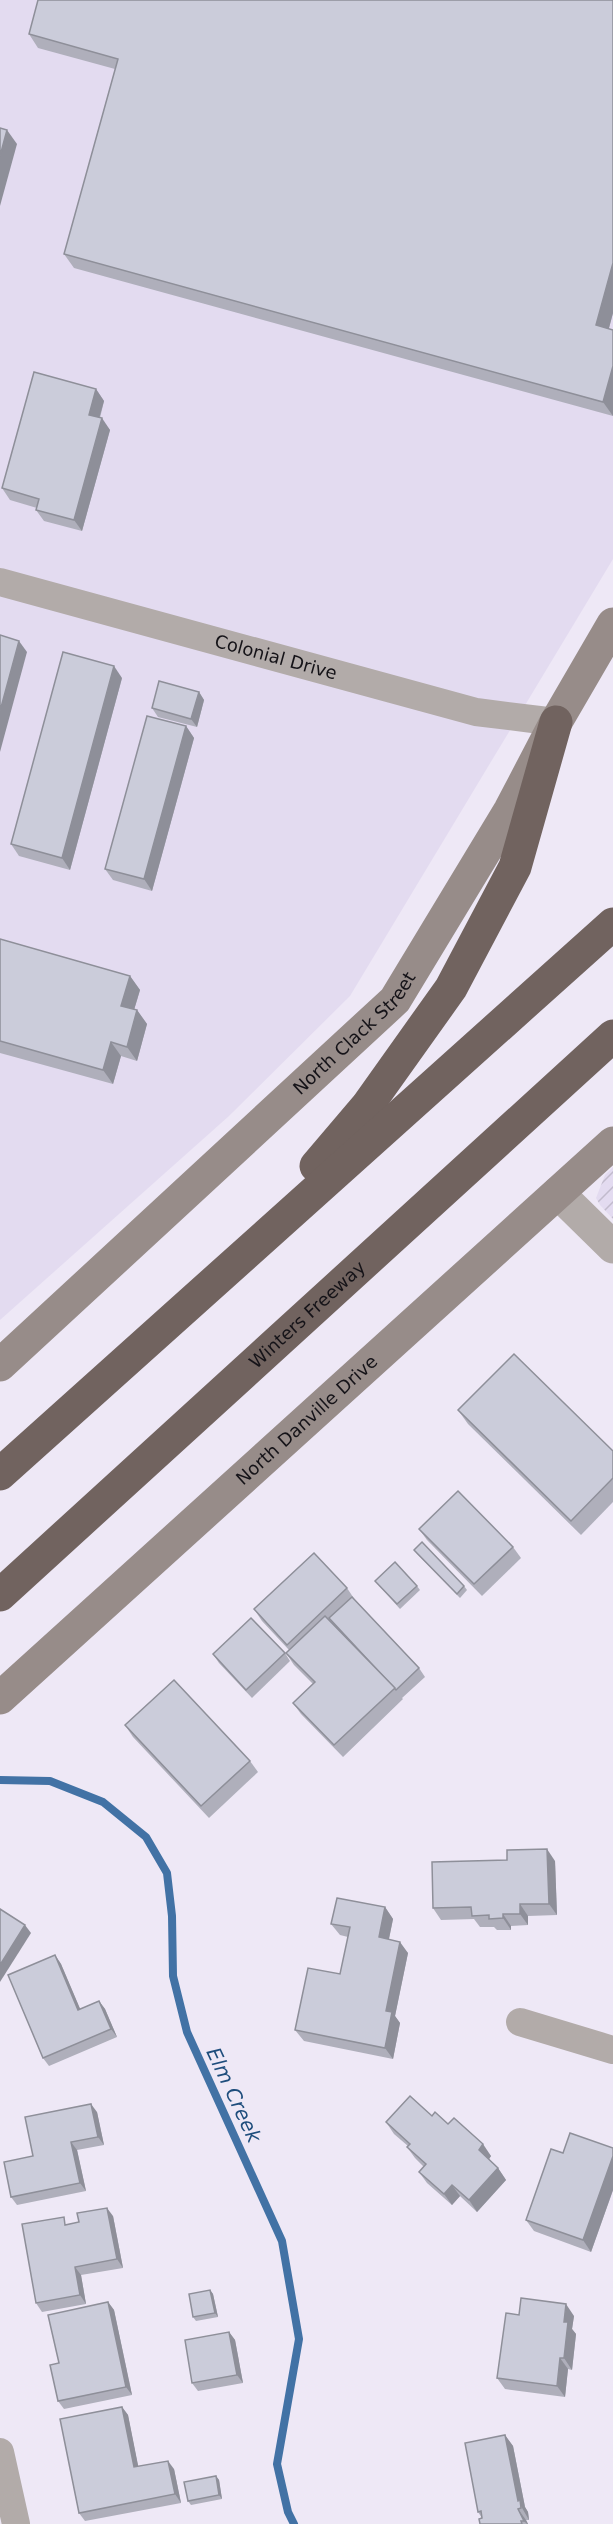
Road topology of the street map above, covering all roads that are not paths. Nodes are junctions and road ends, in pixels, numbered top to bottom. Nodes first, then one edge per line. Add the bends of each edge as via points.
1 (0, 582) edge
2 (613, 624) edge
3 (556, 722) junction
4 (613, 924) edge
5 (613, 1036) edge
6 (613, 1143) edge
7 (558, 1193) junction
8 (613, 1248) edge
9 (234, 1263) junction
10 (0, 1365) edge
11 (0, 1474) edge
12 (0, 1595) edge
13 (0, 1698) edge
14 (520, 2022) dead end
15 (613, 2050) edge
16 (0, 2452) edge
17 (16, 2524) edge

1 - 3 street, Colonial Drive via 476,712
2 - 3 main road, North Clack Street
3 - 9 highway via 515,867 451,988 367,1106
3 - 10 main road, North Clack Street via 510,810 395,1000
4 - 9 highway
5 - 12 highway, Winters Freeway
6 - 7 main road, North Danville Drive
7 - 8 street
7 - 13 main road, North Danville Drive
9 - 11 highway
14 - 15 street
16 - 17 street

